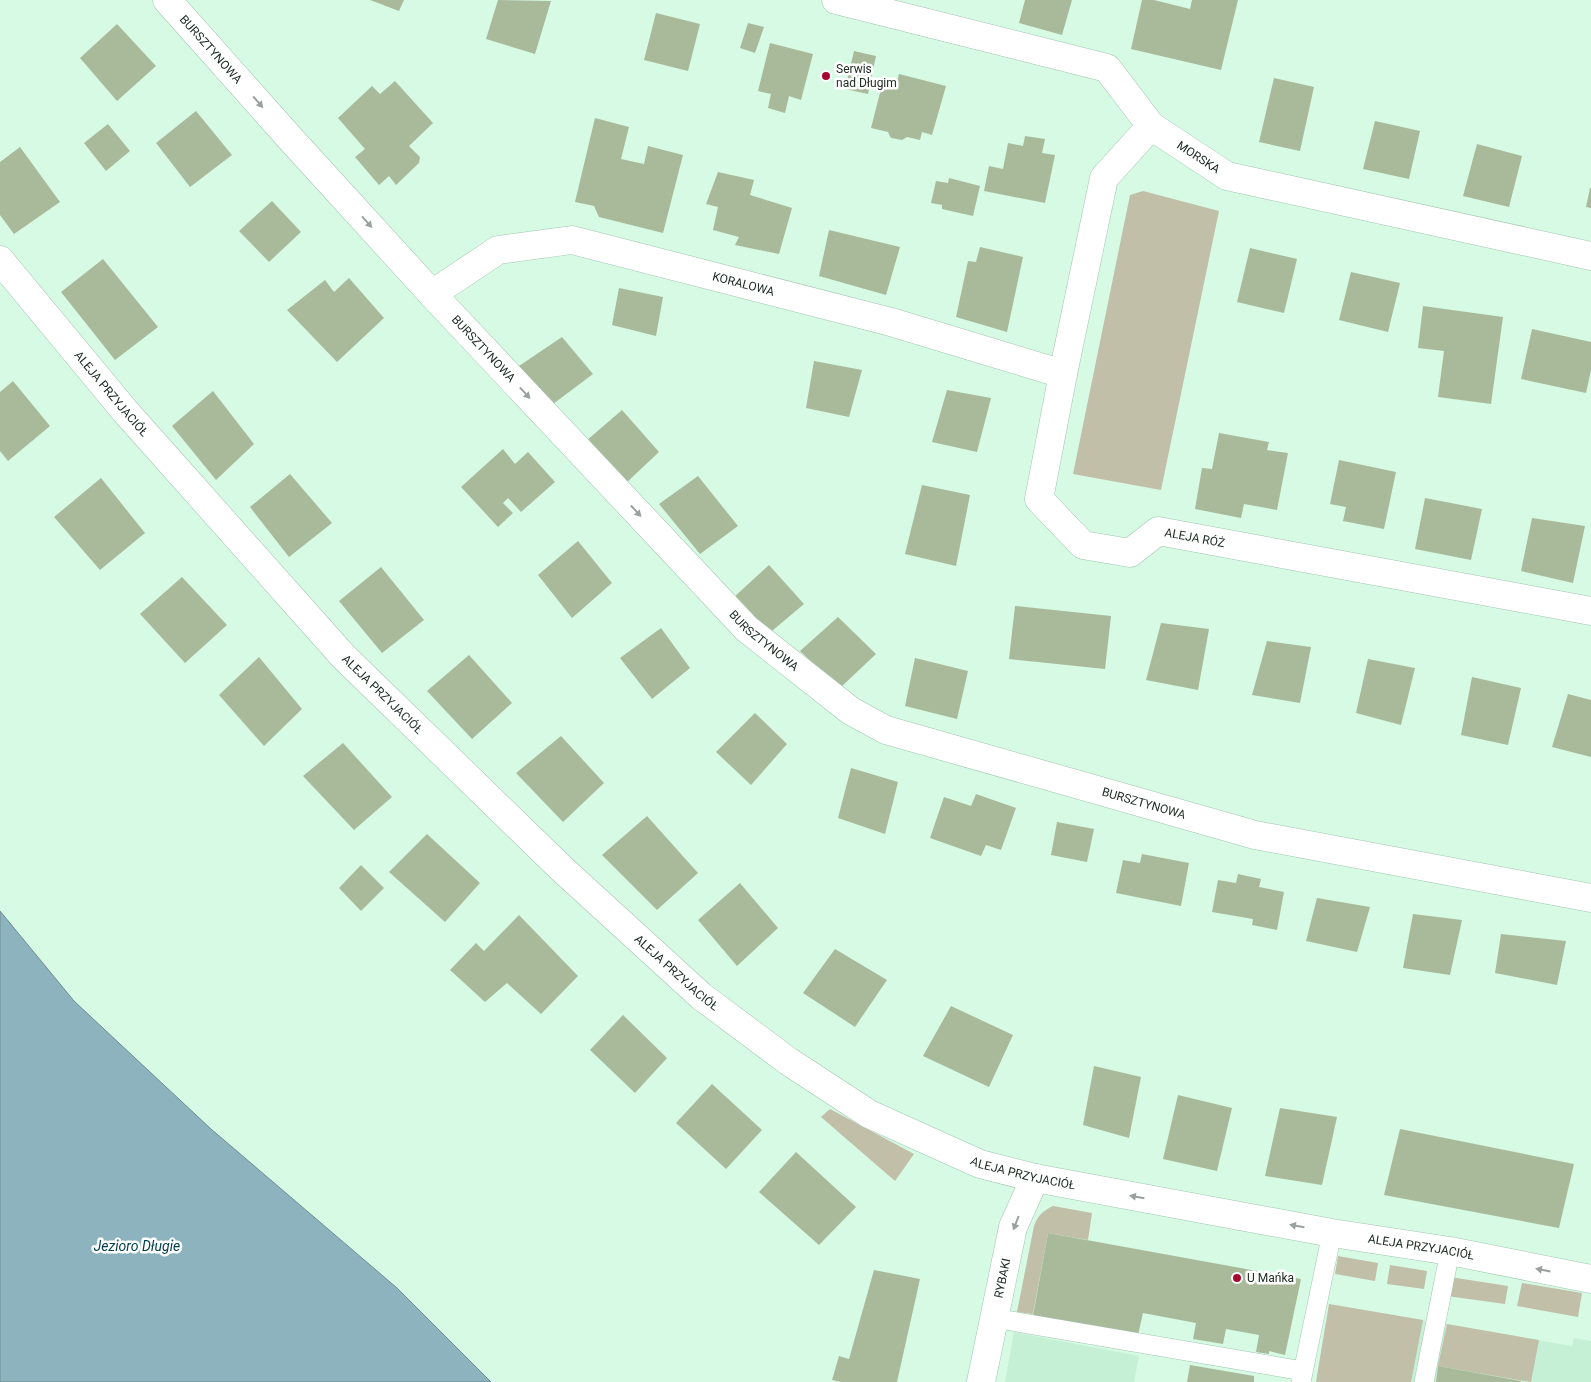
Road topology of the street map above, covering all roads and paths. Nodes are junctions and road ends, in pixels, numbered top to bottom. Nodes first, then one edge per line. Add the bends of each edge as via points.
1 (167, 0) edge
2 (836, 0) edge
3 (1150, 126) junction
4 (1591, 256) edge
5 (0, 260) edge
6 (432, 294) junction
7 (1063, 374) junction
8 (1591, 611) edge
9 (1591, 898) edge
10 (1035, 1178) junction
11 (1332, 1233) junction
12 (1450, 1251) junction
13 (1591, 1280) edge
14 (994, 1318) junction
15 (1302, 1376) edge
16 (981, 1382) edge
17 (1424, 1382) edge

1 -> 6 street, BURSZTYNOWA
2 - 3 street, MORSKA via 1107,68
3 - 4 street, MORSKA via 1227,176
3 - 7 street, ALEJA RÓŻ via 1104,178
5 - 10 street, ALEJA PRZYJACIÓŁ via 125,412 343,656 562,869 701,996 788,1061 869,1114 980,1164
6 - 7 street, KORALOWA via 498,250 572,240 891,322
6 -> 9 street, BURSZTYNOWA via 747,629 851,711 886,730 1255,834
7 - 8 street, ALEJA RÓŻ via 1039,499 1083,545 1130,553 1158,531
11 -> 10 street, ALEJA PRZYJACIÓŁ
10 -> 14 street, RYBAKI via 1014,1227
11 - 12 street, ALEJA PRZYJACIÓŁ
11 - 15 lane
13 -> 12 street, ALEJA PRZYJACIÓŁ
12 - 17 lane
14 - 15 lane
14 - 16 street, RYBAKI

